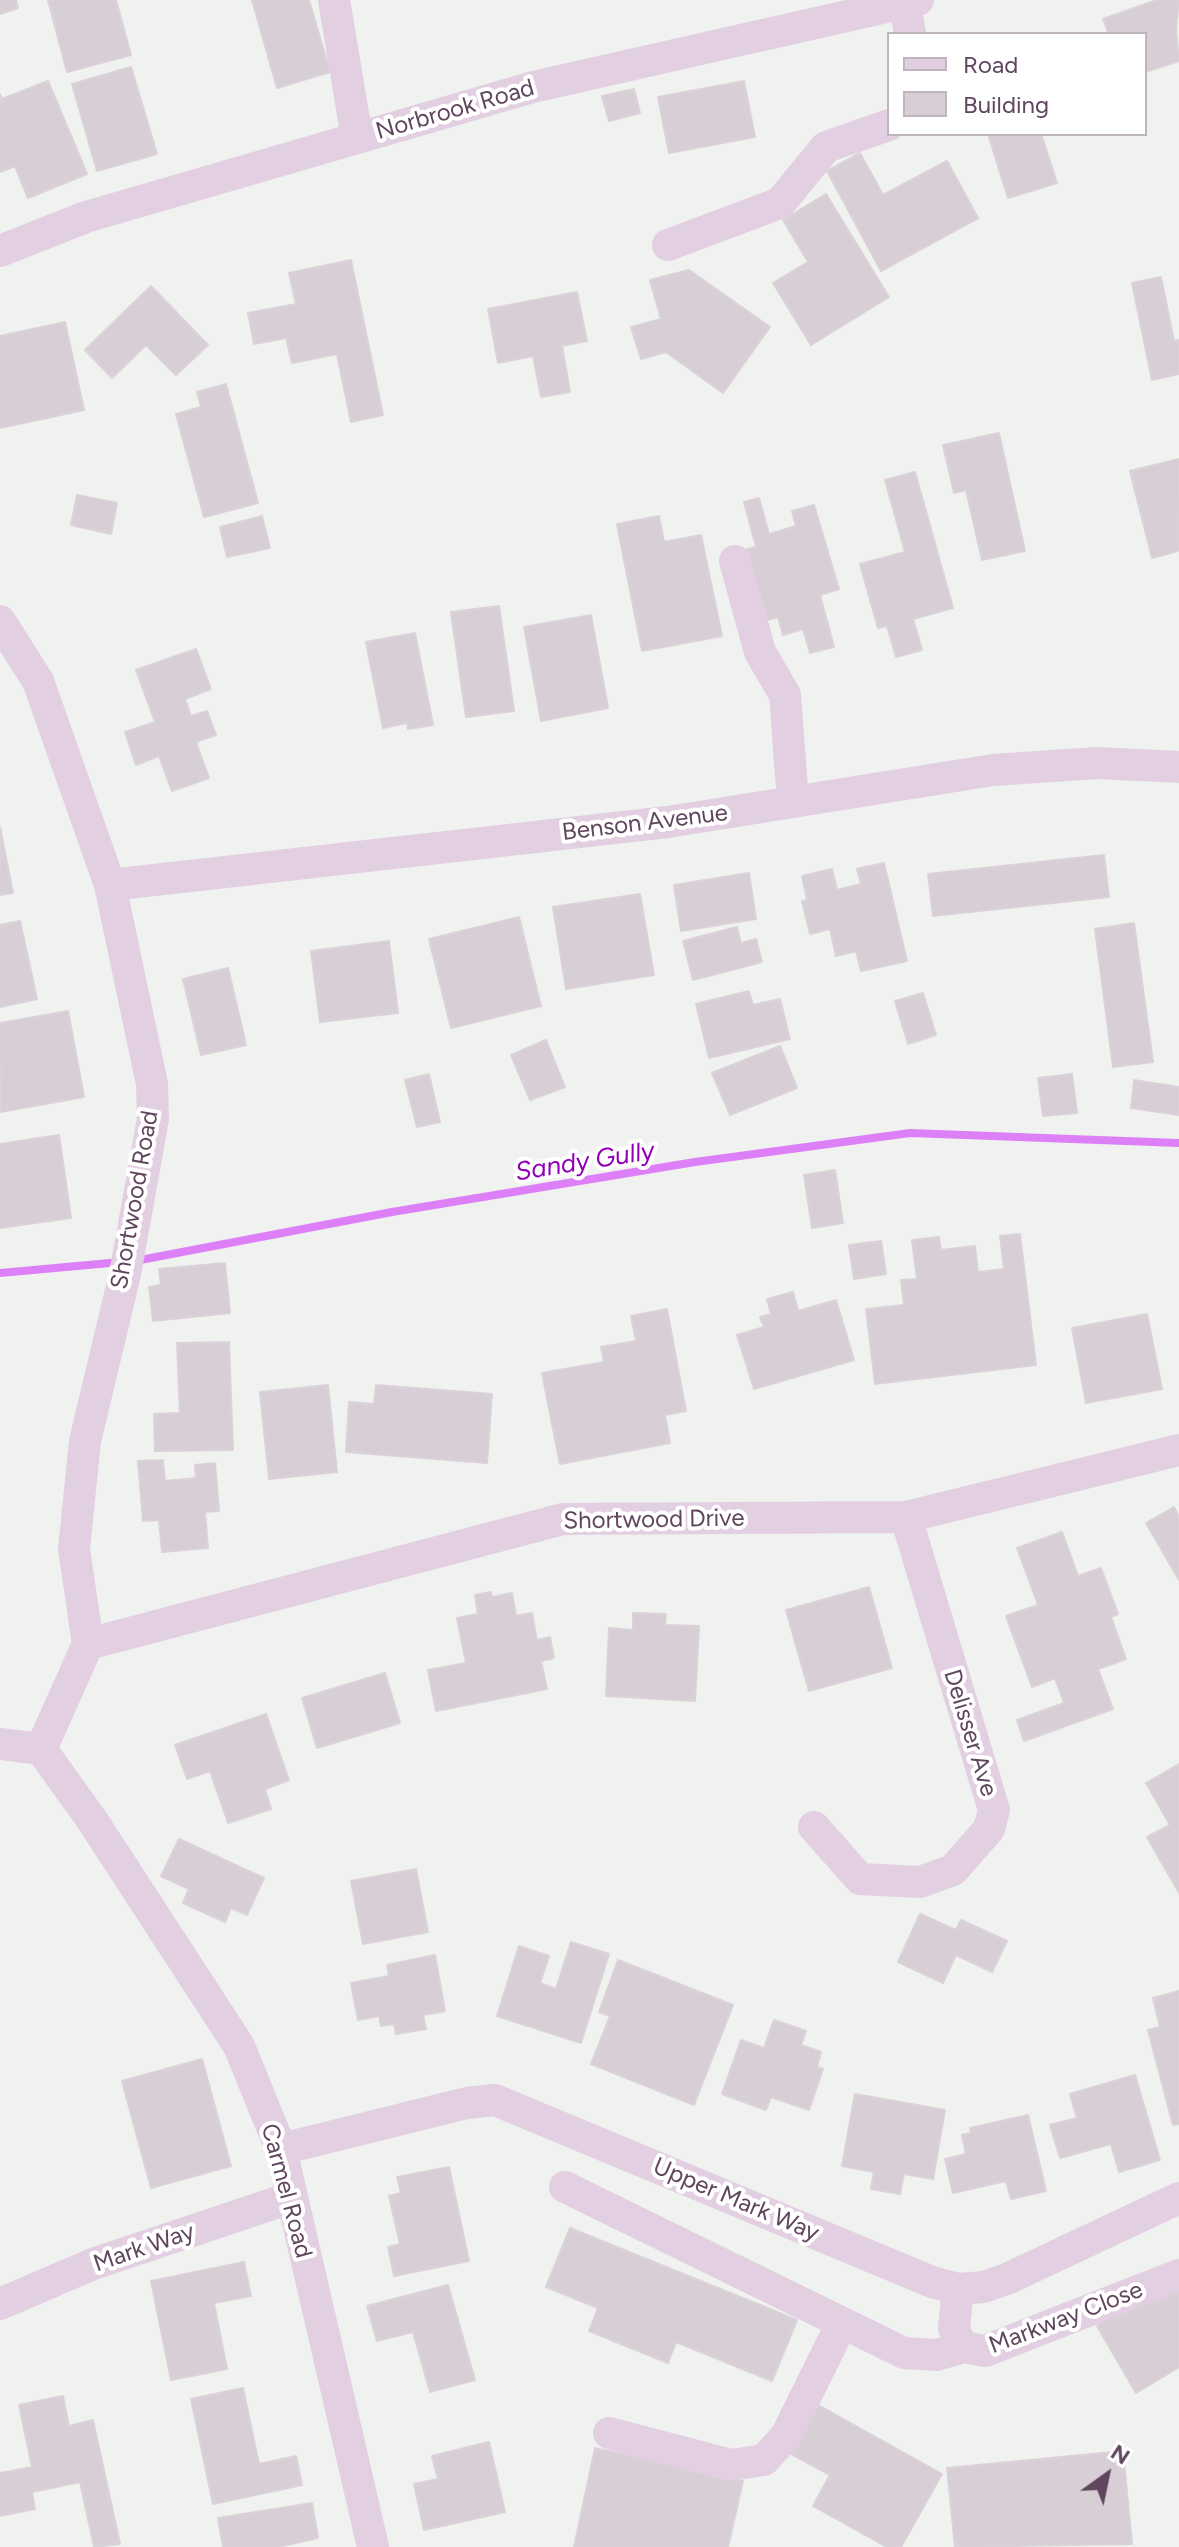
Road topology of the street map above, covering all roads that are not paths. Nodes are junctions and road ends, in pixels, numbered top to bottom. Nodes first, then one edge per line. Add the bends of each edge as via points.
1 (334, 0) edge
2 (911, 12) edge
3 (887, 126) edge
4 (357, 138) junction
5 (668, 245) dead end
6 (0, 251) edge
7 (735, 561) dead end
8 (0, 621) edge
9 (1179, 767) edge
10 (793, 802) junction
11 (110, 885) junction
12 (1179, 1450) edge
13 (906, 1517) junction
14 (88, 1644) junction
15 (0, 1744) edge
16 (41, 1749) junction
17 (814, 1827) dead end
18 (281, 2149) junction
19 (565, 2187) dead end
20 (290, 2198) junction
21 (1179, 2198) edge
22 (1179, 2275) edge
23 (958, 2289) junction
24 (0, 2304) edge
25 (842, 2323) junction
26 (964, 2347) junction
27 (609, 2433) dead end
28 (373, 2547) edge

1 - 4 street
2 - 4 street, Norbrook Road via 533,87
3 - 5 street via 826,147 780,203
4 - 6 street, Norbrook Road via 86,217
7 - 10 street via 760,652 785,695
8 - 11 street, Shortwood Road via 38,681
9 - 10 street, Benson Avenue via 1097,763 993,770
10 - 11 street, Benson Avenue via 668,822
11 - 14 street, Shortwood Road via 152,1084 153,1119 125,1274 85,1441 74,1549
12 - 13 street, Shortwood Drive
13 - 14 street, Shortwood Drive via 563,1519
13 - 17 street, Delisser Ave via 994,1810 989,1829 953,1870 920,1882 860,1879
14 - 16 street
15 - 16 street
16 - 18 street, Carmel Road via 239,2046
18 - 20 street, Carmel Road
18 - 23 street, Upper Mark Way via 495,2100
19 - 25 street
20 - 24 street, Mark Way via 93,2264
20 - 28 street, Carmel Road
21 - 23 street, Upper Mark Way via 1009,2278
22 - 26 street, Markway Close via 985,2351
23 - 26 street, Markway Close via 954,2328
25 - 26 street via 921,2357
25 - 27 street via 786,2436 764,2460 731,2465

